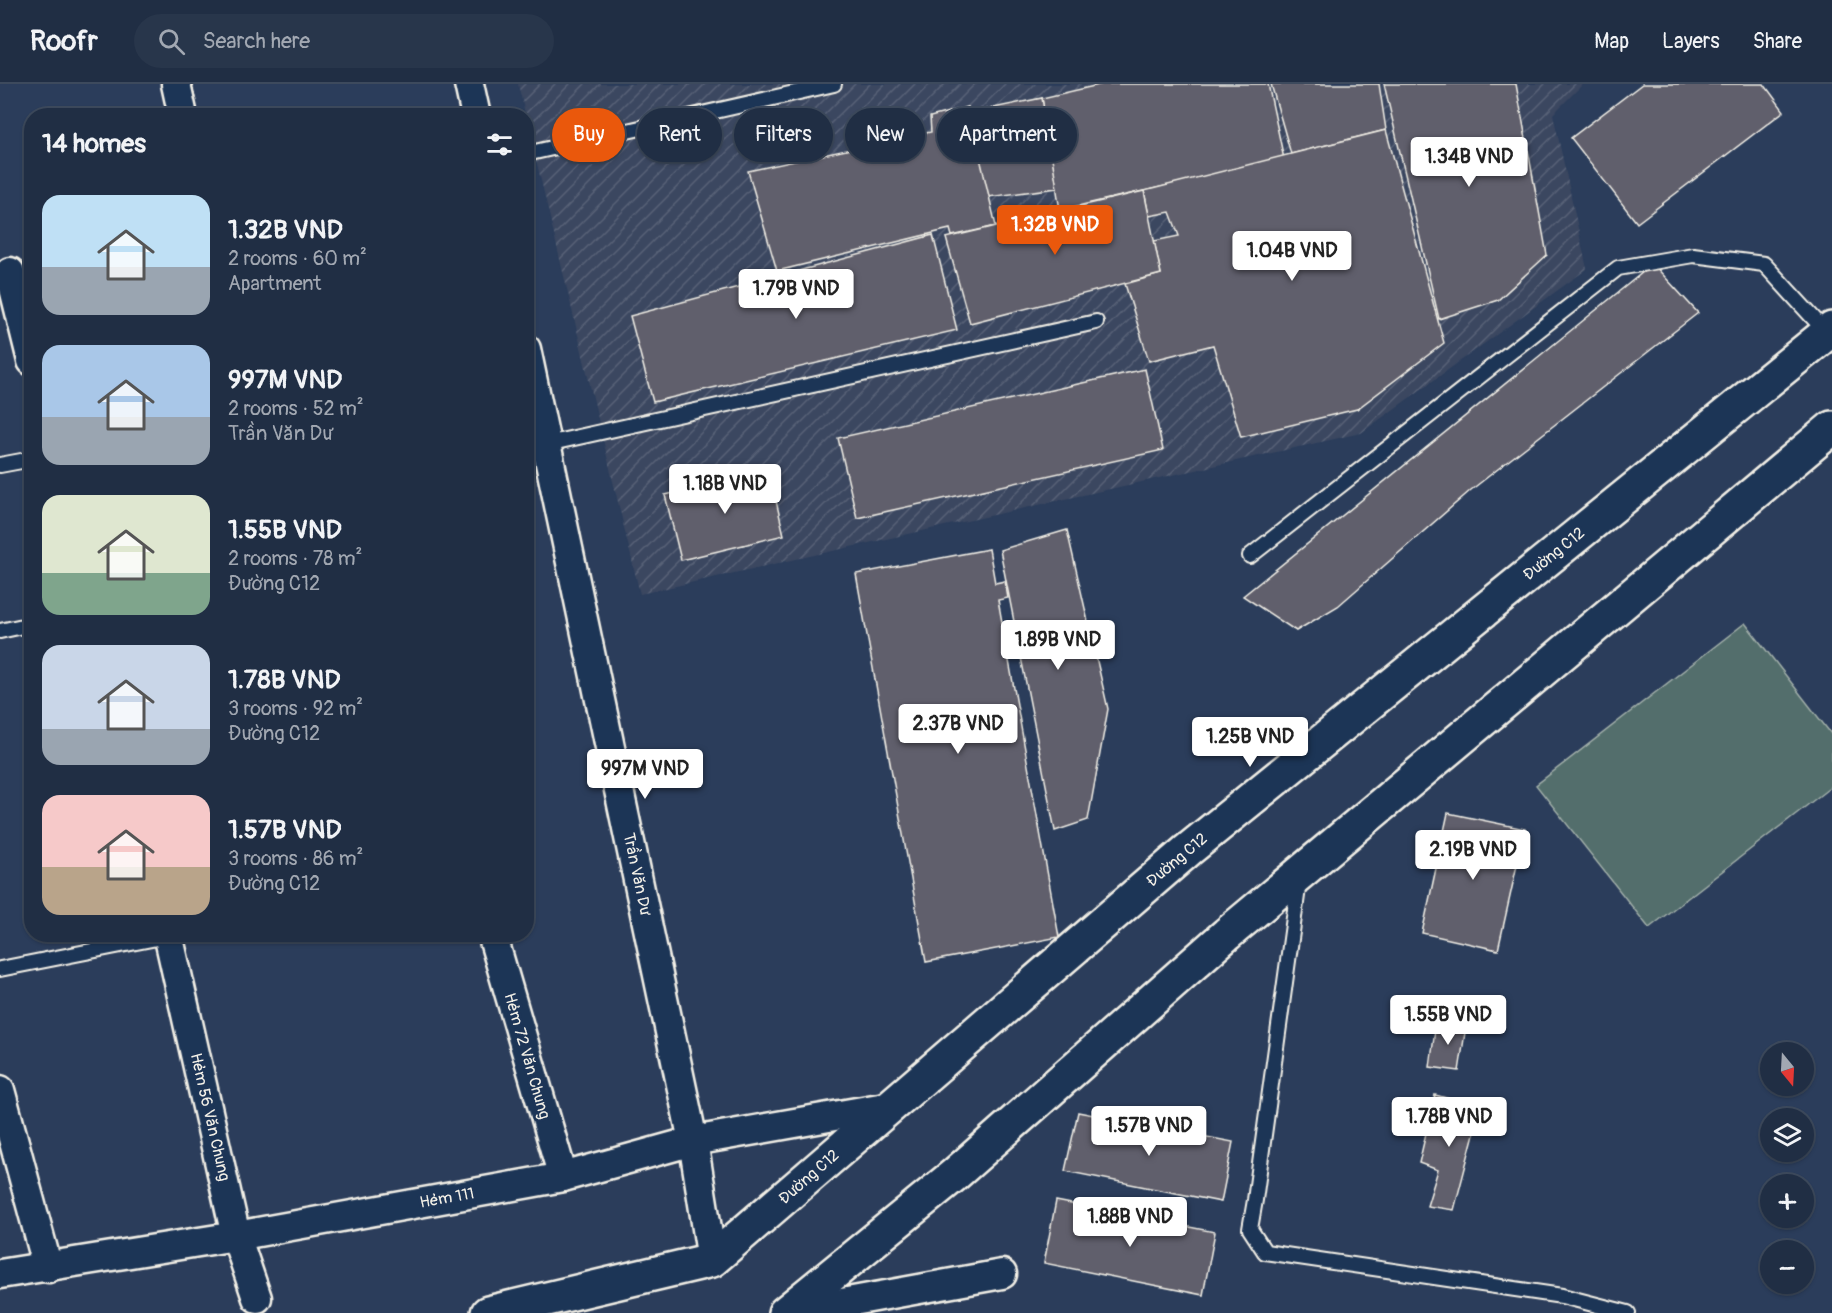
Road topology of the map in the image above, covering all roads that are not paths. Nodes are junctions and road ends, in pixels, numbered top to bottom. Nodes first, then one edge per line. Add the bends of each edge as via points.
1 (176, 84) edge
2 (469, 84) edge
3 (834, 84) edge
4 (181, 108) edge
5 (474, 108) edge
6 (534, 152) edge
7 (14, 271) edge
8 (24, 321) edge
9 (1096, 322) dead end
10 (1829, 331) edge
11 (534, 385) edge
12 (1832, 428) edge
13 (547, 444) junction
14 (24, 460) edge
15 (0, 465) edge
16 (1250, 556) dead end
17 (24, 626) edge
18 (0, 631) edge
19 (1301, 872) junction
20 (136, 942) edge
21 (173, 942) edge
22 (494, 942) edge
23 (0, 969) edge
24 (0, 1090) edge
25 (891, 1107) junction
26 (693, 1141) junction
27 (562, 1177) junction
28 (237, 1236) junction
29 (712, 1260) junction
30 (48, 1268) junction
31 (0, 1274) edge
32 (1002, 1274) dead end
33 (257, 1298) dead end
34 (488, 1313) edge
35 (786, 1313) edge
36 (1628, 1313) edge

1 - 4 street
2 - 5 street
3 - 6 lane
7 - 8 street
9 - 13 lane
10 - 16 lane via 1764,264 1693,255 1618,268
10 - 25 main road, Đường C12 via 1188,850
11 - 13 street, Trần Văn Dư
12 - 19 main road
13 - 26 street, Trần Văn Dư
14 - 15 lane
17 - 18 lane
19 - 35 main road via 953,1176
19 - 36 lane via 1250,1229 1265,1252 1562,1296
20 - 23 lane
21 - 28 street, Hẻm 56 Văn Chung
22 - 27 street, Hẻm 72 Văn Chung
24 - 30 street
25 - 26 street, Hẻm 111
25 - 29 main road, Đường C12
26 - 27 street, Hẻm 111
26 - 29 street, Trần Văn Dư
27 - 28 street, Hẻm 111
28 - 30 street, Hẻm 111
28 - 33 street, Hẻm 56 Văn Chung
29 - 34 main road, Đường C12
30 - 31 street, Hẻm 111
32 - 35 street

